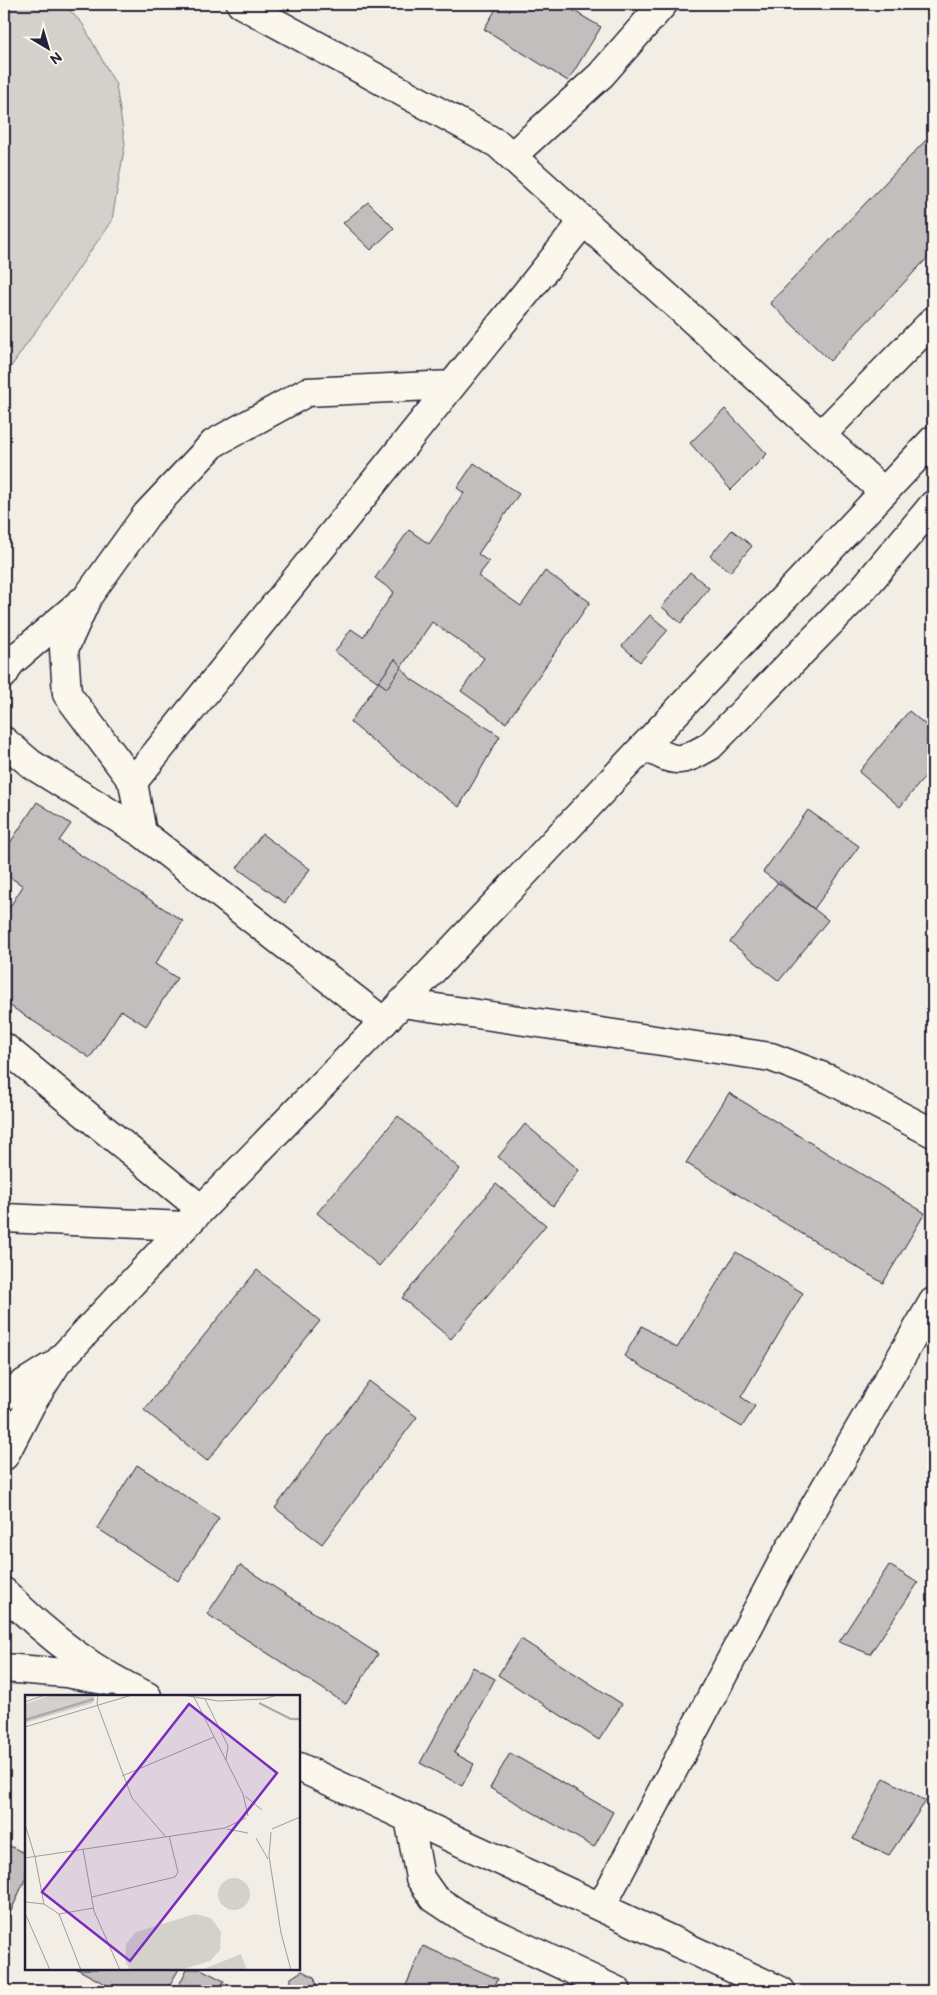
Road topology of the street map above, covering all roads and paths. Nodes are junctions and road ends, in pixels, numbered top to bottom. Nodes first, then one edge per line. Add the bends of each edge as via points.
1 (242, 4) edge
2 (663, 4) edge
3 (512, 156) junction
4 (584, 221) junction
5 (933, 321) edge
6 (452, 386) junction
7 (821, 435) junction
8 (933, 440) edge
9 (884, 492) junction
10 (933, 506) edge
11 (88, 596) junction
12 (4, 674) edge
13 (4, 741) edge
14 (645, 746) junction
15 (133, 782) junction
16 (142, 833) junction
17 (393, 1012) junction
18 (4, 1047) edge
19 (933, 1133) edge
20 (4, 1218) edge
21 (193, 1218) junction
22 (933, 1302) edge
23 (57, 1363) junction
24 (4, 1396) edge
25 (4, 1456) edge
26 (4, 1592) edge
27 (4, 1668) edge
28 (118, 1682) junction
29 (145, 1695) edge
30 (300, 1767) edge
31 (409, 1818) junction
32 (601, 1907) junction
33 (617, 1991) edge
34 (781, 1991) edge

1 - 3 main road via 498,144
2 - 3 main road via 602,74
3 - 4 main road
4 - 6 main road
4 - 7 main road
5 - 7 main road
6 - 11 main road via 307,392 214,443 147,514
6 - 15 main road
7 - 9 main road
8 - 9 main road
9 - 14 main road
10 - 14 main road via 863,589 710,746 680,760 668,758
11 - 12 main road via 10,664
11 - 15 main road via 64,649 67,694
13 - 16 main road via 31,764
14 - 17 main road
15 - 16 main road
16 - 17 main road
17 - 19 main road via 771,1057 829,1079
17 - 21 main road
18 - 21 main road
20 - 21 main road
21 - 23 main road
22 - 32 main road via 784,1560
23 - 24 main road
23 - 25 main road
26 - 28 main road via 50,1633
27 - 28 main road via 66,1673
28 - 29 main road
30 - 31 main road
31 - 32 main road
31 - 33 main road via 420,1878 434,1898 466,1920
32 - 34 main road

